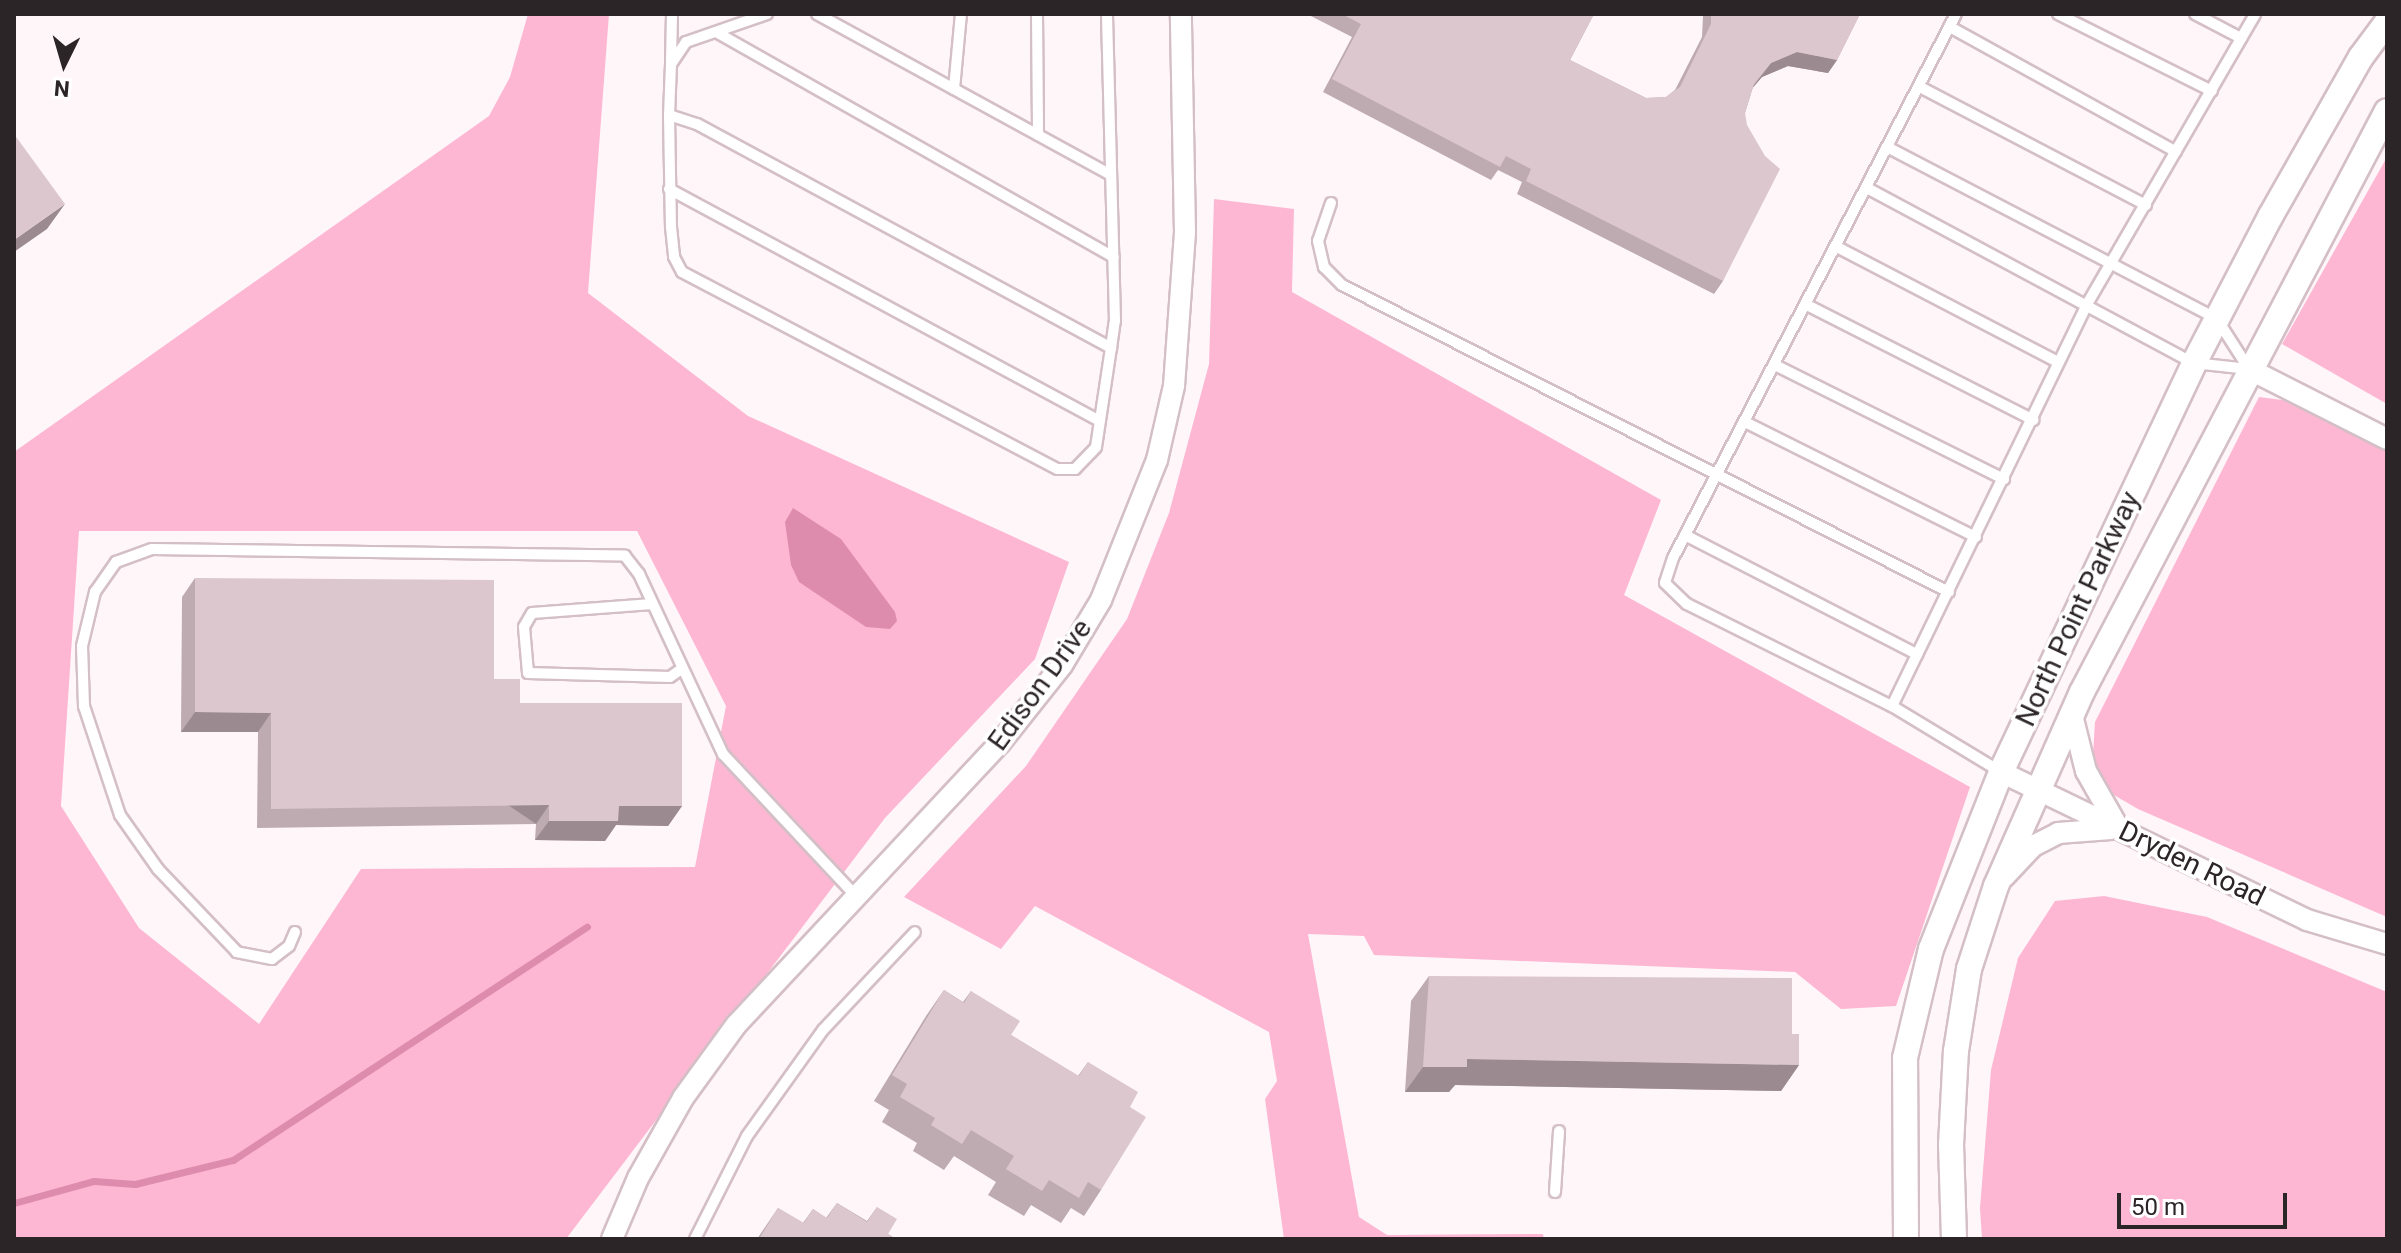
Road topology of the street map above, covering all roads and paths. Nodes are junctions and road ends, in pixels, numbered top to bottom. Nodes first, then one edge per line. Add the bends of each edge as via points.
1 (672, 14) edge
2 (767, 14) edge
3 (817, 14) edge
4 (961, 14) edge
5 (1037, 14) edge
6 (1107, 14) edge
7 (1181, 14) edge
8 (1956, 14) edge
9 (2058, 14) edge
10 (2195, 14) edge
11 (2255, 14) edge
12 (2387, 22) edge
13 (1950, 27) junction
14 (716, 32) junction
15 (2241, 38) junction
16 (671, 64) junction
17 (1920, 87) junction
18 (954, 89) junction
19 (2212, 91) junction
20 (2387, 111) edge
21 (669, 115) junction
22 (1038, 135) junction
23 (1889, 148) junction
24 (2176, 152) junction
25 (1111, 175) junction
26 (1867, 188) junction
27 (669, 189) junction
28 (1331, 203) dead end
29 (2146, 205) junction
30 (1837, 247) junction
31 (1114, 257) junction
32 (2113, 262) junction
33 (1807, 305) junction
34 (2086, 306) junction
35 (2217, 319) junction
36 (1111, 348) junction
37 (2058, 362) junction
38 (2194, 363) junction
39 (1775, 365) junction
40 (2249, 369) junction
41 (2034, 420) junction
42 (1100, 421) junction
43 (1745, 422) junction
44 (2387, 439) edge
45 (1717, 474) junction
46 (2004, 479) junction
47 (1685, 535) junction
48 (1976, 537) junction
49 (1949, 592) junction
50 (652, 604) junction
51 (1917, 654) junction
52 (680, 670) junction
53 (1892, 706) junction
54 (2072, 715) junction
55 (2001, 772) junction
56 (2038, 788) junction
57 (2119, 829) junction
58 (1996, 886) junction
59 (857, 897) junction
60 (295, 932) dead end
61 (915, 932) dead end
62 (2387, 944) edge
63 (1559, 1131) dead end
64 (1555, 1192) dead end
65 (612, 1238) edge
66 (695, 1239) edge
67 (1906, 1239) edge
68 (1954, 1239) edge

1 - 16 lane
2 - 14 lane
3 - 18 lane
4 - 18 lane
5 - 22 lane
6 - 25 lane
7 - 59 street, Edison Drive via 1183,311 1157,460 1132,533 1062,665 1000,743
8 - 13 lane
9 - 19 lane
10 - 15 lane
11 - 15 lane
12 - 35 street, North Point Parkway via 2338,97
13 - 17 lane
13 - 24 lane
14 - 16 lane via 686,42
14 - 31 lane
15 - 19 lane
16 - 21 lane
17 - 23 lane
17 - 29 lane
18 - 22 lane
19 - 24 lane
20 - 40 street, North Point Parkway
21 - 27 lane
21 - 36 lane via 697,124
22 - 25 lane
23 - 26 lane
23 - 32 lane
24 - 29 lane
25 - 31 lane
26 - 30 lane
26 - 34 lane
27 - 42 lane
27 - 42 lane via 674,257 682,272 1058,469 1075,469 1096,447
28 - 45 lane via 1318,241 1324,267 1342,285
29 - 32 lane
30 - 33 lane
30 - 37 lane
31 - 36 lane
32 - 34 lane
32 - 35 lane
33 - 39 lane
33 - 41 lane
34 - 37 lane
34 - 38 lane
35 - 38 street, North Point Parkway
35 - 40 lane
36 - 42 lane
37 - 41 lane
38 - 40 lane
38 - 55 street, North Point Parkway
39 - 43 lane
39 - 46 lane
40 - 44 street
40 - 54 street, North Point Parkway
41 - 46 lane
43 - 45 lane
43 - 48 lane
45 - 47 lane
45 - 49 lane
46 - 48 lane
47 - 51 lane
47 - 53 lane via 1665,583 1687,604
48 - 49 lane
49 - 51 lane
50 - 52 lane
50 - 52 lane via 532,613 524,627 528,673 670,677
50 - 60 lane via 625,556 152,549 116,562 95,592 82,646 84,706 120,815 158,869 237,952 272,959 289,946
51 - 53 lane
52 - 59 lane via 723,754
53 - 55 lane
54 - 56 street, North Point Parkway
54 - 57 street via 2086,771
55 - 56 street, Dryden Road
55 - 67 street, North Point Parkway via 1931,949 1905,1058
56 - 57 street, Dryden Road
56 - 58 street, North Point Parkway
57 - 58 street via 2058,833 2033,846
57 - 62 street, Dryden Road via 2307,920
58 - 68 street, North Point Parkway via 1969,969 1956,1051
59 - 65 street, Edison Drive via 736,1025 683,1098
61 - 66 lane via 823,1030 764,1112
63 - 64 lane

